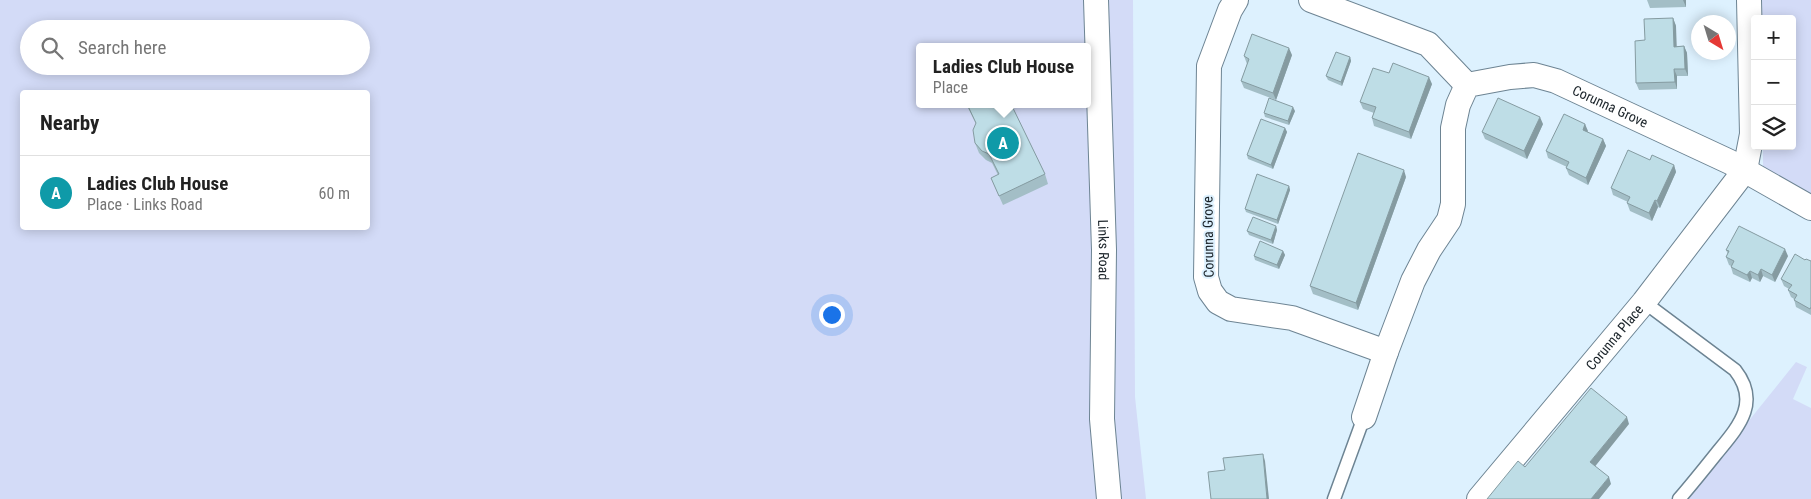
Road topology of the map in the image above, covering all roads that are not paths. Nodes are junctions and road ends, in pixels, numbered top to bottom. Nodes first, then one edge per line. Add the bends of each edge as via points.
1 (1096, 0) edge
2 (1236, 0) edge
3 (1311, 0) edge
4 (1749, 0) edge
5 (1467, 85) junction
6 (1745, 170) junction
7 (1811, 208) edge
8 (1644, 302) junction
9 (1386, 352) junction
10 (1364, 418) joint
11 (1109, 499) edge
12 (1334, 499) edge
13 (1478, 499) edge
14 (1680, 499) edge

1 - 11 street, Links Road via 1104,250 1102,419
2 - 9 street, Corunna Grove via 1208,66 1206,277 1210,291 1218,302 1231,309 1292,318
3 - 5 street via 1428,44
4 - 6 street via 1752,134
5 - 6 street, Corunna Grove via 1534,75 1556,81
5 - 9 street via 1453,128 1453,204 1449,220 1413,281
6 - 7 street, Corunna Grove
6 - 8 street, Corunna Place
8 - 13 street, Corunna Place
8 - 14 lane via 1735,370 1746,388 1747,399 1740,424
9 - 10 street
10 - 12 lane

